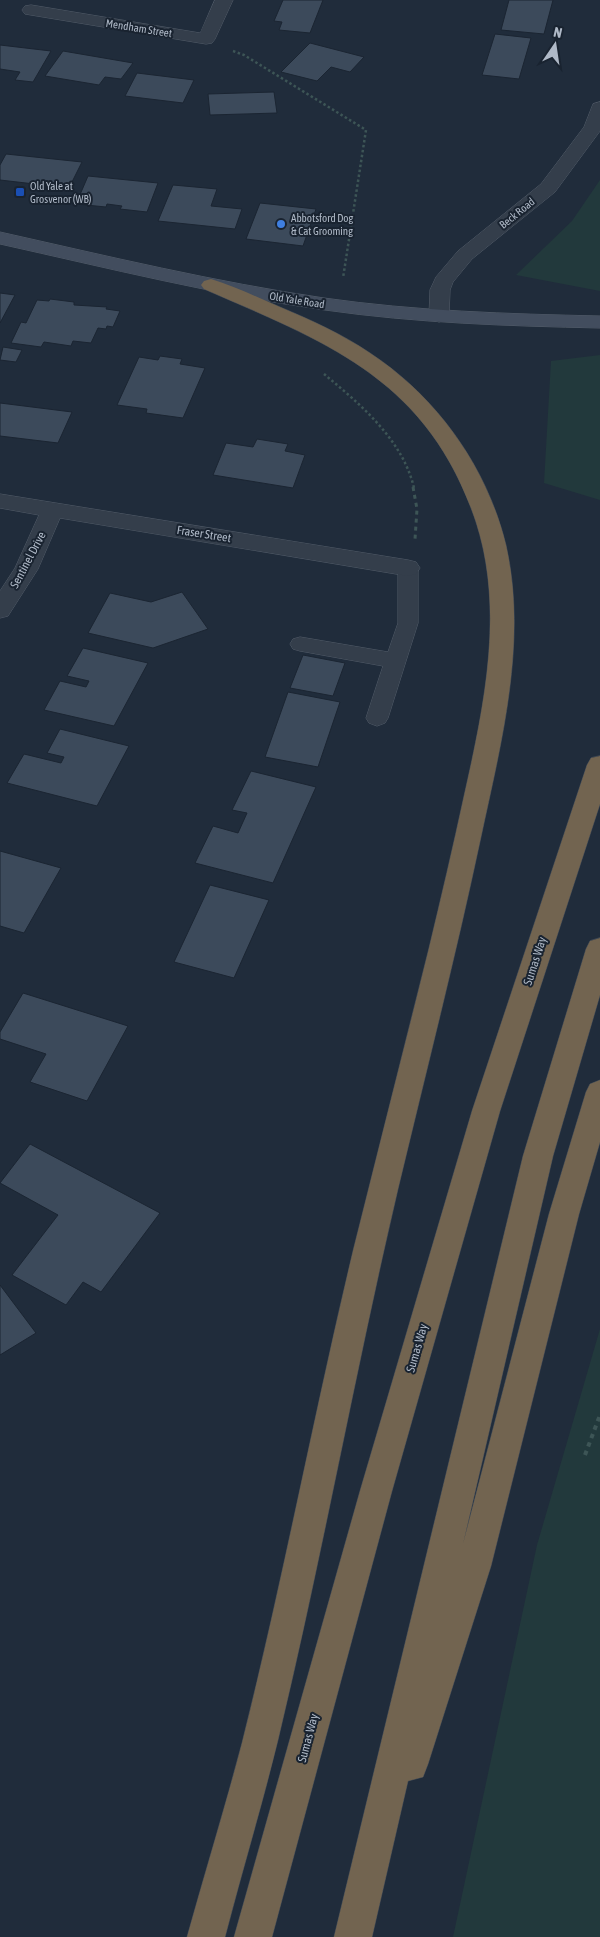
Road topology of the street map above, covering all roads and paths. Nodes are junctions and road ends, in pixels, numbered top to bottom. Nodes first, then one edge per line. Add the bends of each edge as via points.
1 (224, 0) edge
2 (31, 10) dead end
3 (206, 39) junction
4 (600, 108) edge
5 (0, 238) edge
6 (342, 283) dead end
7 (210, 285) junction
8 (439, 316) junction
9 (600, 322) edge
10 (321, 372) dead end
11 (0, 501) edge
12 (53, 509) junction
13 (414, 544) dead end
14 (408, 568) joint
15 (0, 610) edge
16 (300, 644) dead end
17 (396, 661) junction
18 (377, 718) dead end
19 (600, 765) edge
20 (600, 949) edge
21 (600, 1092) edge
22 (600, 1415) edge
23 (585, 1455) dead end
24 (206, 1937) edge
25 (253, 1937) edge
26 (354, 1937) edge

1 - 3 street
2 - 3 street, Mendham Street
3 - 6 path via 244,55 366,130
4 - 8 street, Beck Road via 593,128 548,188 465,255 442,281
5 - 7 main road, Old Yale Road
7 - 8 main road, Old Yale Road via 324,304
7 - 24 highway via 333,340 387,374 418,402 447,436 485,512 496,552 504,602 495,709 468,842 362,1277 266,1718
8 - 9 main road, Old Yale Road
10 - 13 path via 355,400 402,456 417,507
11 - 12 street, Fraser Street
12 - 14 street, Fraser Street
12 - 15 street, Sentinel Drive via 26,568
14 - 17 lane via 408,623
16 - 17 lane
17 - 18 lane
19 - 25 highway, Sumas Way via 486,1111 376,1490
20 - 26 highway via 538,1156
21 - 26 highway via 564,1214 474,1566
22 - 23 path

